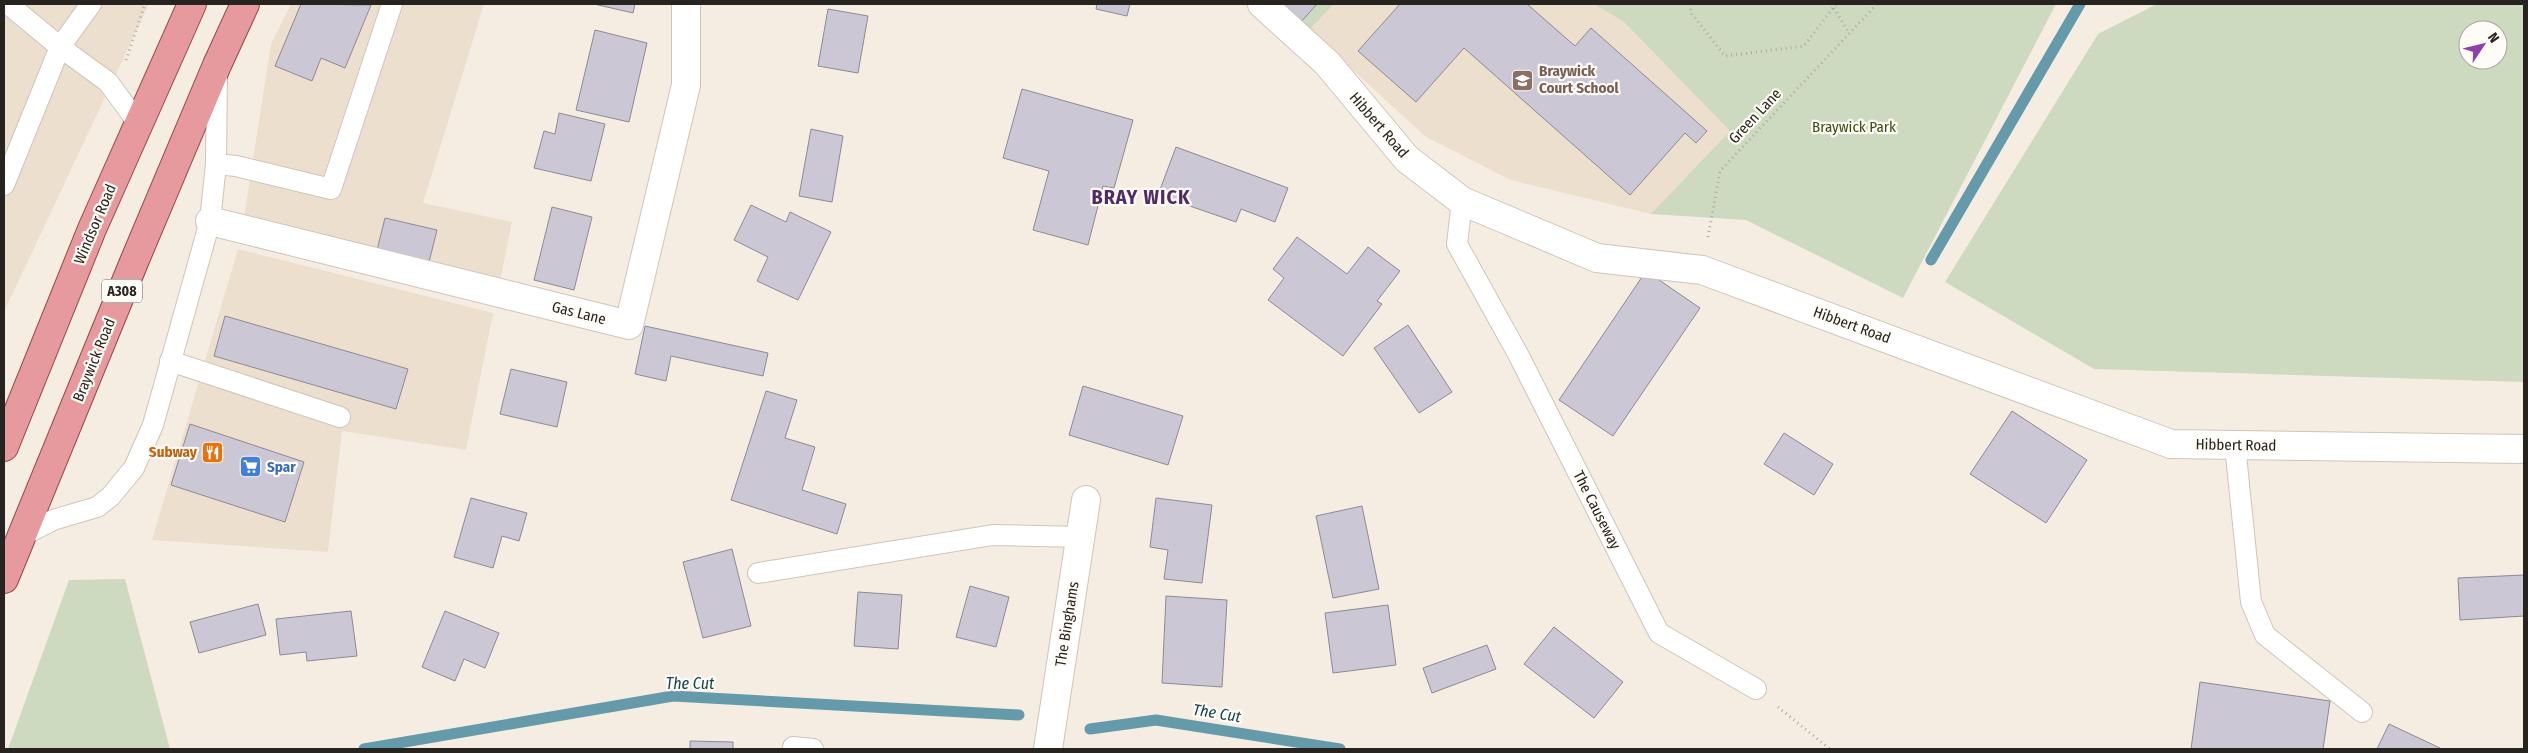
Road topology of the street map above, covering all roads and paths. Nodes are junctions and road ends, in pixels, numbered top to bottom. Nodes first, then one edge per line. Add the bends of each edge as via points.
1 (8, 4) edge
2 (91, 4) edge
3 (192, 4) edge
4 (246, 4) edge
5 (392, 4) edge
6 (686, 4) edge
7 (1262, 4) edge
8 (1689, 4) edge
9 (1877, 4) edge
10 (1835, 6) edge
11 (1849, 33) junction
12 (60, 47) junction
13 (217, 65) junction
14 (138, 123) junction
15 (216, 164) junction
16 (4, 185) edge
17 (1462, 201) junction
18 (210, 221) junction
19 (1702, 270) junction
20 (170, 361) junction
21 (340, 417) dead end
22 (2235, 445) junction
23 (4, 447) edge
24 (2524, 449) edge
25 (1086, 500) dead end
26 (1080, 537) junction
27 (20, 538) junction
28 (758, 573) dead end
29 (4, 579) edge
30 (1756, 689) joint
31 (2362, 712) dead end
32 (793, 747) dead end
33 (813, 749) edge
34 (1048, 749) edge
35 (1830, 749) edge

1 - 12 lane
2 - 12 lane
3 - 14 main road, Windsor Road
4 - 13 main road, Braywick Road / A308
5 - 15 lane via 331,189
6 - 18 street, Gas Lane via 686,85 629,325
7 - 17 street, Hibbert Road via 1327,63 1407,158
8 - 10 path via 1692,14 1725,56 1804,46
9 - 11 path, Green Lane
10 - 11 path
11 - 19 path, Green Lane via 1720,171
12 - 14 lane via 108,82
12 - 16 lane
13 - 15 lane
13 - 27 main road, Braywick Road / A308
14 - 23 main road, Windsor Road
15 - 18 lane
17 - 19 street, Hibbert Road via 1597,258
17 - 30 lane, The Causeway via 1457,244 1519,356 1659,634
18 - 20 lane
19 - 22 street, Hibbert Road via 2171,444
20 - 21 lane
20 - 27 lane via 144,449 123,484 97,507 53,520
22 - 24 street, Hibbert Road
22 - 31 lane via 2251,602 2265,635
25 - 26 street, The Binghams
26 - 28 lane via 992,536
26 - 34 street, The Binghams
27 - 29 main road, Braywick Road / A308
30 - 35 path
32 - 33 lane

